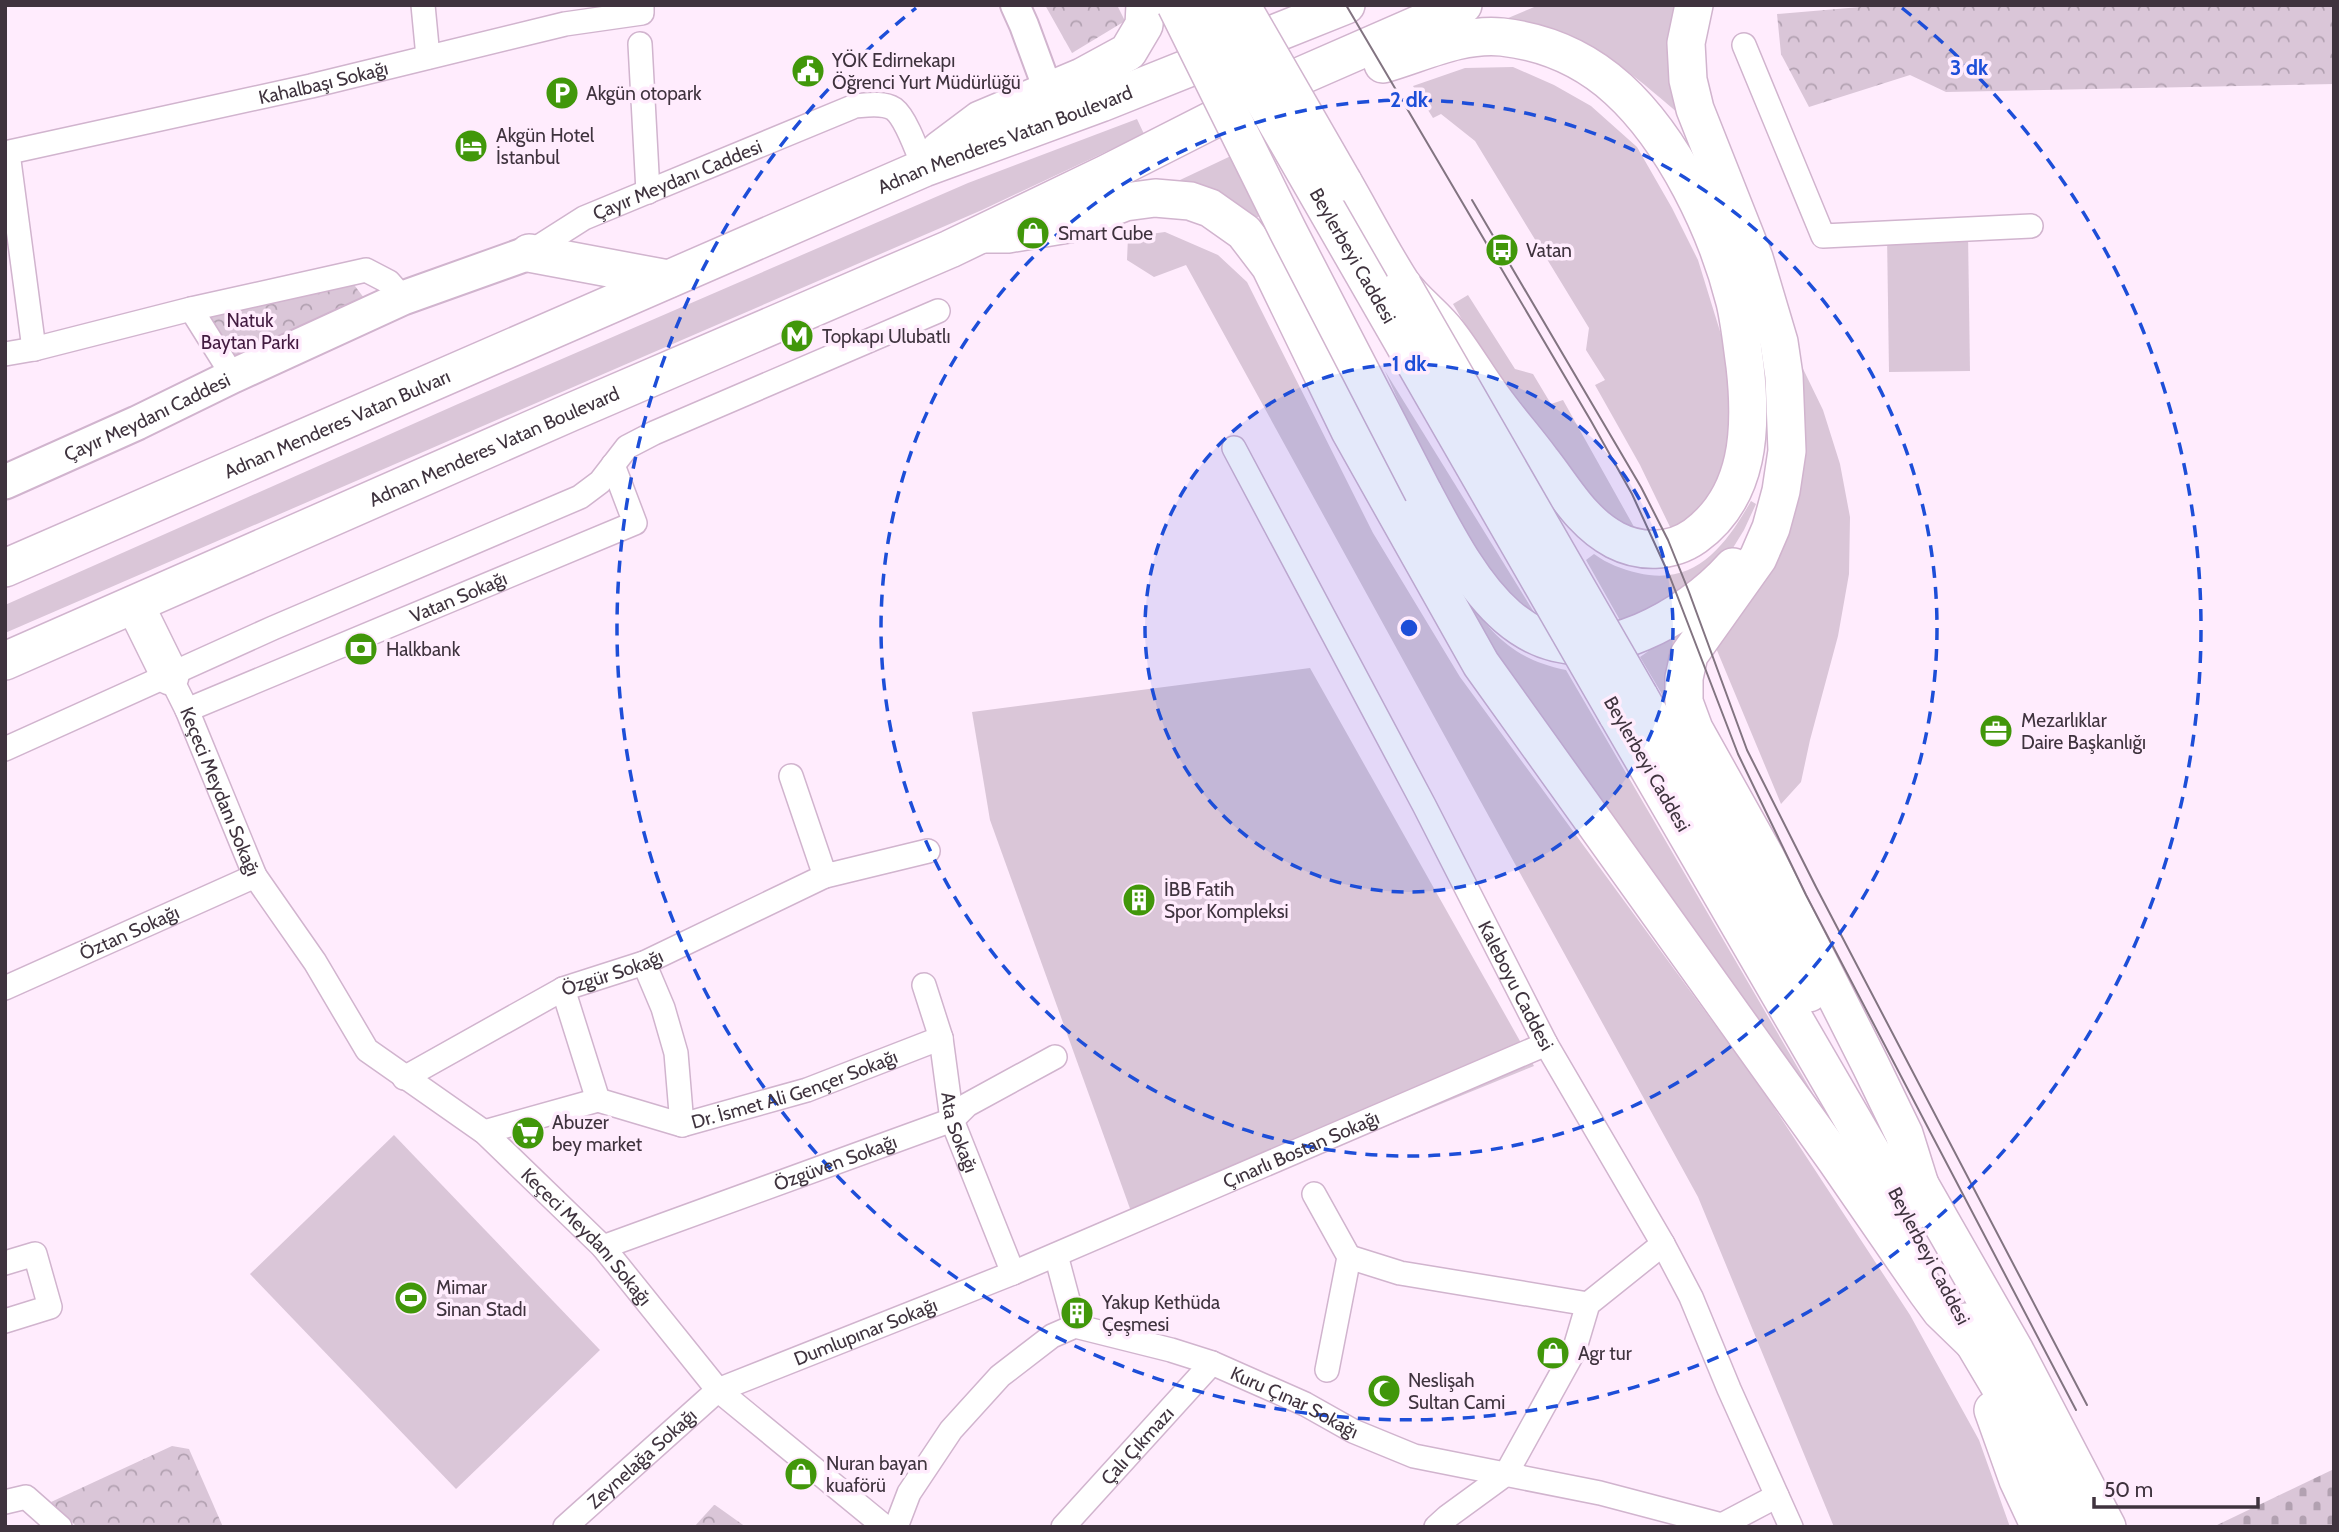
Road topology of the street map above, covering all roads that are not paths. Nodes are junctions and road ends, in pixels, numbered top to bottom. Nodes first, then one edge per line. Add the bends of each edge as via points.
1 (424, 5) edge
2 (1015, 5) edge
3 (1145, 5) edge
4 (1176, 5) edge
5 (1209, 5) edge
6 (1241, 5) edge
7 (1264, 5) edge
8 (1346, 5) edge
9 (1463, 5) edge
10 (1694, 5) edge
11 (642, 9) edge
12 (640, 44) dead end
13 (1744, 45) dead end
14 (428, 57) junction
15 (1289, 81) junction
16 (1048, 90) junction
17 (7, 153) edge
18 (924, 168) junction
19 (1343, 182) junction
20 (648, 192) junction
21 (2032, 226) dead end
22 (984, 234) junction
23 (529, 253) junction
24 (668, 279) junction
25 (1403, 286) junction
26 (403, 298) junction
27 (191, 309) junction
28 (938, 311) dead end
29 (34, 349) junction
30 (5, 354) edge
31 (233, 376) junction
32 (1786, 409) junction
33 (1234, 448) dead end
34 (613, 465) junction
35 (5, 482) edge
36 (5, 568) edge
37 (135, 605) junction
38 (5, 661) edge
39 (170, 676) junction
40 (1628, 705) junction
41 (187, 710) junction
42 (5, 749) edge
43 (791, 776) dead end
44 (928, 851) dead end
45 (255, 876) junction
46 (825, 876) junction
47 (644, 963) junction
48 (924, 985) dead end
49 (5, 988) edge
50 (563, 989) junction
51 (941, 1038) junction
52 (1546, 1044) junction
53 (1055, 1057) dead end
54 (404, 1078) junction
55 (598, 1100) junction
56 (952, 1119) junction
57 (682, 1125) junction
58 (484, 1132) junction
59 (1920, 1185) junction
60 (1314, 1194) dead end
61 (1663, 1244) junction
62 (603, 1247) junction
63 (1056, 1255) junction
64 (1349, 1257) junction
65 (5, 1263) edge
66 (1013, 1273) junction
67 (1588, 1304) junction
68 (5, 1321) edge
69 (1075, 1326) junction
70 (1974, 1343) junction
71 (1212, 1363) junction
72 (1327, 1370) dead end
73 (1992, 1375) junction
74 (718, 1390) junction
75 (1506, 1474) junction
76 (1777, 1496) junction
77 (5, 1502) edge
78 (60, 1527) edge
79 (565, 1527) edge
80 (885, 1527) edge
81 (896, 1527) edge
82 (1063, 1527) edge
83 (1436, 1527) edge
84 (1791, 1527) edge
85 (2040, 1527) edge
86 (2076, 1527) edge
87 (2107, 1527) edge

1 - 14 street
2 - 16 street
3 - 16 main road via 1144,25 1128,52
4 - 32 main road, bridge via 1449,541 1476,582 1515,624 1536,636 1590,647 1626,639 1687,607 1732,569 1752,535 1769,490
5 - 40 main road, Beylerbeyi Caddesi, bridge
6 - 19 main road, bridge
7 - 19 main road, bridge via 1328,132
8 - 18 main road, Adnan Menderes Vatan Boulevard
9 - 15 main road, Adnan Menderes Vatan Boulevard
10 - 32 main road via 1686,43 1688,80 1766,297 1779,342
11 - 14 street, Kahalbaşı Sokağı
12 - 20 street
13 - 21 street via 1823,236
14 - 17 street, Kahalbaşı Sokağı
15 - 22 main road, Adnan Menderes Vatan Boulevard
15 - 25 main road, bridge via 1361,71 1458,40 1498,37 1541,44 1580,61 1618,89 1653,129 1700,207 1736,303 1748,395 1747,449 1727,503 1685,543 1663,549 1615,540 1582,515 1451,337
16 - 18 main road via 980,120
17 - 29 street
18 - 20 street, Çayır Meydanı Caddesi via 911,133 894,109 877,104 855,106
18 - 24 main road, Adnan Menderes Vatan Boulevard
19 - 25 main road, Beylerbeyi Caddesi
20 - 23 street, Çayır Meydanı Caddesi via 584,218
22 - 37 main road, Adnan Menderes Vatan Boulevard
22 - 70 main road via 1068,224 1125,202 1156,198 1210,208 1244,232 1270,266 1350,431 1481,664 1927,1292
23 - 24 main road
23 - 26 main road, Çayır Meydanı Caddesi
24 - 36 main road, Adnan Menderes Vatan Bulvarı
25 - 40 main road, Beylerbeyi Caddesi, bridge
26 - 27 street via 389,282 366,270
26 - 31 main road, Çayır Meydanı Caddesi
27 - 29 street
27 - 31 street
28 - 34 street via 654,433 626,447
29 - 30 street
31 - 35 main road, Çayır Meydanı Caddesi
32 - 59 main road via 1787,451 1770,528 1758,558 1689,655 1684,702 1871,1066 1904,1134
33 - 52 street, Kaleboyu Caddesi
34 - 39 street via 580,496
34 - 41 street, Vatan Sokağı via 635,523
37 - 38 main road, Adnan Menderes Vatan Boulevard
37 - 39 main road
39 - 41 street, Keçeci Meydanı Sokağı
39 - 42 street
40 - 59 main road, Beylerbeyi Caddesi
40 - 70 main road, Beylerbeyi Caddesi via 1958,1302
41 - 45 street, Keçeci Meydanı Sokağı
43 - 46 street
44 - 46 street, Özgür Sokağı
45 - 49 street, Öztan Sokağı
45 - 54 street, Keçeci Meydanı Sokağı via 315,962 367,1050
46 - 47 street, Özgür Sokağı
47 - 50 street, Özgür Sokağı
47 - 57 street via 676,1053
48 - 51 street, Ata Sokağı
50 - 54 street, Özgür Sokağı
50 - 55 street
51 - 56 street, Ata Sokağı
51 - 57 street, Dr. İsmet Ali Gençer Sokağı via 807,1090
52 - 61 street, Kaleboyu Caddesi
52 - 63 street, Çınarlı Bostan Sokağı
53 - 56 street, Özgüven Sokağı via 967,1105
54 - 58 street, Keçeci Meydanı Sokağı
55 - 57 street, Dr. İsmet Ali Gençer Sokağı
55 - 58 street
56 - 62 street, Özgüven Sokağı
56 - 66 street, Ata Sokağı
58 - 62 street, Keçeci Meydanı Sokağı
59 - 87 main road, Beylerbeyi Caddesi via 2015,1351
60 - 64 street
61 - 67 street
61 - 76 street, Kaleboyu Caddesi via 1691,1297
62 - 74 street, Keçeci Meydanı Sokağı
63 - 66 street, Çınarlı Bostan Sokağı
63 - 69 street
64 - 67 street via 1400,1273
64 - 72 street
65 - 68 street via 35,1254 50,1307
66 - 74 street, Dumlupınar Sokağı
67 - 75 street via 1574,1351
69 - 71 street, Kuru Çınar Sokağı
69 - 81 street via 1052,1336 1000,1376 951,1430 909,1493
70 - 73 main road, Beylerbeyi Caddesi
71 - 75 street, Kuru Çınar Sokağı via 1414,1456
71 - 82 street, Çalı Çıkmazı
73 - 85 main road via 1989,1393 1995,1420
73 - 86 main road, Beylerbeyi Caddesi
74 - 79 street, Zeynelağa Sokağı
74 - 80 street, Keçeci Meydanı Sokağı
75 - 76 street, Kuru Çınar Sokağı via 1722,1525
75 - 83 street
76 - 84 street, Kaleboyu Caddesi
77 - 78 street via 26,1497

